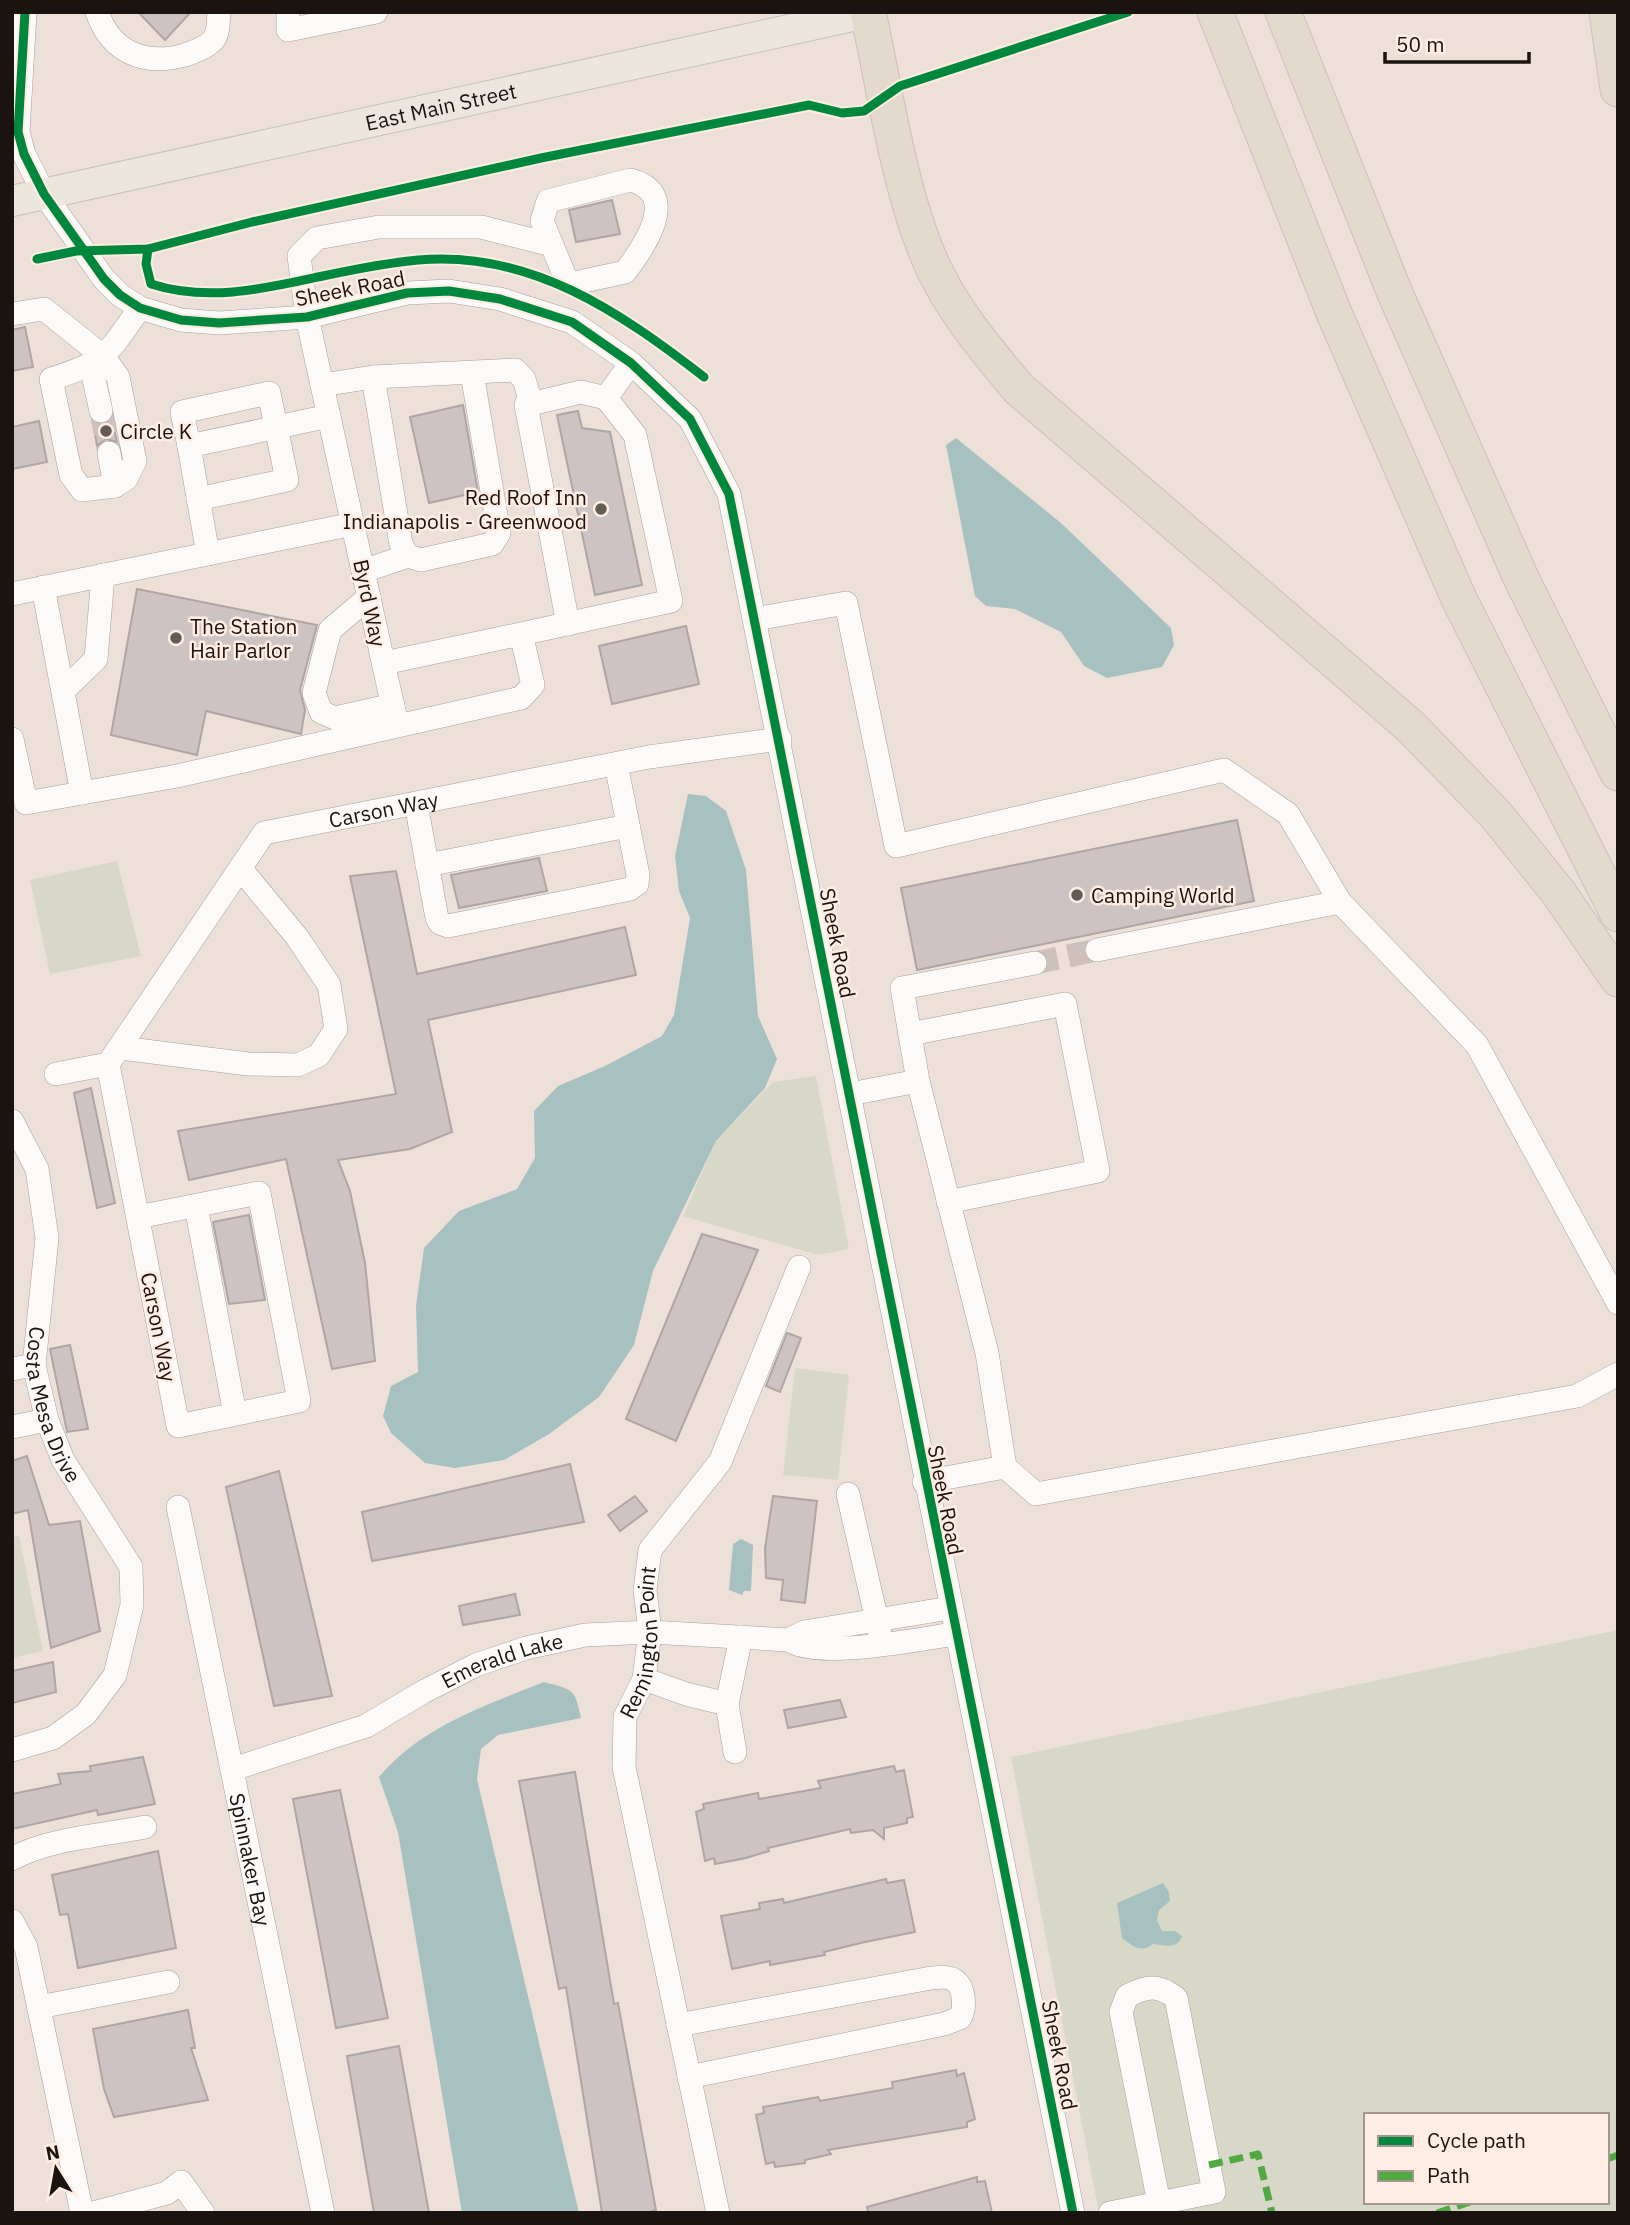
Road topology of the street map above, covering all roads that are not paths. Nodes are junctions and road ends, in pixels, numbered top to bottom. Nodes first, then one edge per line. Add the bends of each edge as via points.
1 (25, 12) edge
2 (97, 12) edge
3 (288, 12) edge
4 (376, 12) edge
5 (869, 12) edge
6 (1283, 12) edge
7 (1607, 12) edge
8 (1218, 19) edge
9 (218, 22) edge
10 (1618, 89) edge
11 (44, 194) junction
12 (12, 201) edge
13 (552, 245) junction
14 (571, 281) junction
15 (140, 308) junction
16 (12, 314) edge
17 (554, 316) junction
18 (307, 317) junction
19 (98, 361) junction
20 (631, 363) junction
21 (472, 373) junction
22 (373, 377) junction
23 (322, 385) junction
24 (607, 398) junction
25 (531, 403) junction
26 (101, 411) tunnel mouth
27 (329, 416) junction
28 (276, 427) junction
29 (189, 446) junction
30 (109, 453) tunnel mouth
31 (115, 486) junction
32 (198, 499) junction
33 (353, 524) junction
34 (208, 554) junction
35 (408, 556) junction
36 (363, 571) junction
37 (103, 575) junction
38 (43, 587) junction
39 (12, 594) edge
40 (369, 597) junction
41 (755, 619) junction
42 (568, 624) junction
43 (521, 634) junction
44 (384, 663) junction
45 (63, 691) junction
46 (395, 715) junction
47 (12, 739) edge
48 (780, 739) junction
49 (616, 764) junction
50 (1618, 773) edge
51 (82, 793) junction
52 (416, 804) junction
53 (628, 826) junction
54 (427, 866) junction
55 (240, 868) junction
56 (1340, 902) junction
57 (1618, 914) edge
58 (1097, 950) tunnel mouth
59 (1035, 963) tunnel mouth
60 (1618, 979) edge
61 (910, 1034) junction
62 (114, 1056) junction
63 (56, 1074) dead end
64 (918, 1081) junction
65 (850, 1094) junction
66 (12, 1121) edge
67 (948, 1202) junction
68 (196, 1206) junction
69 (138, 1217) junction
70 (799, 1267) dead end
71 (1618, 1303) edge
72 (23, 1367) edge
73 (1618, 1374) edge
74 (235, 1414) junction
75 (47, 1420) junction
76 (12, 1427) edge
77 (1005, 1467) junction
78 (925, 1482) junction
79 (848, 1494) dead end
80 (178, 1507) dead end
81 (950, 1608) junction
82 (650, 1632) junction
83 (880, 1633) junction
84 (955, 1634) junction
85 (741, 1637) junction
86 (644, 1679) junction
87 (727, 1704) junction
88 (12, 1750) edge
89 (734, 1752) dead end
90 (233, 1769) junction
91 (145, 1828) dead end
92 (12, 1859) edge
93 (12, 1921) edge
94 (168, 1982) dead end
95 (39, 2007) junction
96 (678, 2025) junction
97 (689, 2077) junction
98 (1159, 2203) junction
99 (82, 2213) edge
100 (93, 2213) edge
101 (203, 2213) edge
102 (323, 2213) edge
103 (718, 2213) edge
104 (1073, 2213) edge
105 (1110, 2213) edge

1 - 11 street, Sheek Road via 18,132
2 - 9 street via 118,47 149,60 191,53 214,40
3 - 4 street via 288,30
5 - 11 main road, East Main Street
5 - 60 highway via 910,203 933,267 972,334 1019,389 1411,727 1496,816 1558,892
6 - 50 highway via 1399,304 1521,579
7 - 10 highway
8 - 57 highway via 1334,313 1459,599
11 - 12 main road, East Main Street
11 - 15 street, Sheek Road via 104,279
13 - 14 street
13 - 14 street via 542,221 548,201 630,180 642,183 652,195 656,211 653,230 625,272
13 - 18 street, Byrd Way via 481,227 379,227 317,238 299,256
14 - 17 street
15 - 18 street, Sheek Road via 181,320 219,323
15 - 19 street
16 - 19 street via 44,309
17 - 18 street, Sheek Road via 500,299 449,291 407,293
17 - 20 street, Sheek Road via 572,322
18 - 23 street, Byrd Way
19 - 26 street
19 - 31 street via 118,377 135,461 126,480
19 - 31 street via 51,379 71,475 82,490
20 - 24 street
20 - 41 street, Sheek Road via 690,419 729,495
21 - 22 street
21 - 25 street via 515,370 524,379
21 - 35 street via 499,533 492,544 421,560
22 - 23 street
22 - 35 street via 401,544
23 - 27 street, Byrd Way
24 - 25 street via 581,392
24 - 42 street via 635,435 671,601
25 - 42 street via 526,405
27 - 28 street
27 - 33 street, Byrd Way
28 - 29 street
28 - 29 street via 269,393 182,412
28 - 32 street via 287,480
29 - 32 street
30 - 31 street
32 - 34 street
33 - 34 street
33 - 36 street, Byrd Way
34 - 37 street
35 - 36 street
36 - 40 street, Byrd Way
37 - 38 street
37 - 45 street via 96,659
38 - 39 street
38 - 45 street
40 - 44 street, Byrd Way
40 - 46 street via 330,630 314,693 321,712 335,718
41 - 48 street, Sheek Road
41 - 56 street via 846,603 896,846 1224,770 1288,814
42 - 43 street
43 - 44 street
43 - 46 street via 533,685 521,698
44 - 46 street, Byrd Way
45 - 51 street
46 - 51 street via 177,776
47 - 51 street via 26,803
48 - 49 street, Carson Way
48 - 65 street, Sheek Road
49 - 52 street, Carson Way
49 - 53 street
52 - 54 street
52 - 55 street, Carson Way via 264,833
53 - 54 street
53 - 54 street via 638,875 630,889 448,926 437,918
55 - 62 street, Carson Way
55 - 62 street via 297,937 329,985 336,1029 319,1055 298,1065
56 - 58 street
56 - 71 street via 1477,1045
59 - 61 street via 902,988
61 - 64 street
61 - 67 street via 1065,1004 1098,1171
62 - 63 street
62 - 69 street, Carson Way
64 - 65 street
64 - 67 street
65 - 78 street, Sheek Road
66 - 72 street, Costa Mesa Drive via 37,1169 47,1238
67 - 77 street via 987,1353
68 - 69 street
68 - 74 street
68 - 74 street via 259,1194 299,1401
69 - 74 street, Carson Way via 178,1426
70 - 82 street, Remington Point via 720,1462 650,1550 645,1590
72 - 75 street, Costa Mesa Drive
73 - 77 street via 1577,1396 1036,1494
75 - 76 street
75 - 88 street, Costa Mesa Drive via 62,1460 131,1567 132,1605 115,1675 86,1714 53,1738
77 - 78 street
78 - 81 street, Sheek Road
79 - 83 street
80 - 90 street, Spinnaker Bay
81 - 83 street, Emerald Lake
81 - 84 street, Sheek Road
82 - 85 street, Emerald Lake
82 - 86 street, Remington Point
82 - 90 street, Emerald Lake via 585,1635 526,1648 476,1665 366,1726
83 - 84 street, Emerald Lake
83 - 85 street, Emerald Lake via 801,1648 789,1640
84 - 104 street, Sheek Road
85 - 87 street
86 - 87 street
86 - 96 street, Remington Point via 625,1717 624,1767
87 - 89 street
90 - 102 street, Spinnaker Bay
91 - 92 street via 22,1853
93 - 95 street via 26,1947
94 - 95 street
95 - 99 street
96 - 97 street, Remington Point
96 - 97 street via 931,1978 958,1982 963,1998 965,2009 960,2018 944,2024
97 - 103 street, Remington Point
98 - 98 street via 1214,2192 1176,1998 1164,1989 1146,1987 1127,1996 1121,2012
98 - 105 street
100 - 101 street via 167,2193 181,2182

